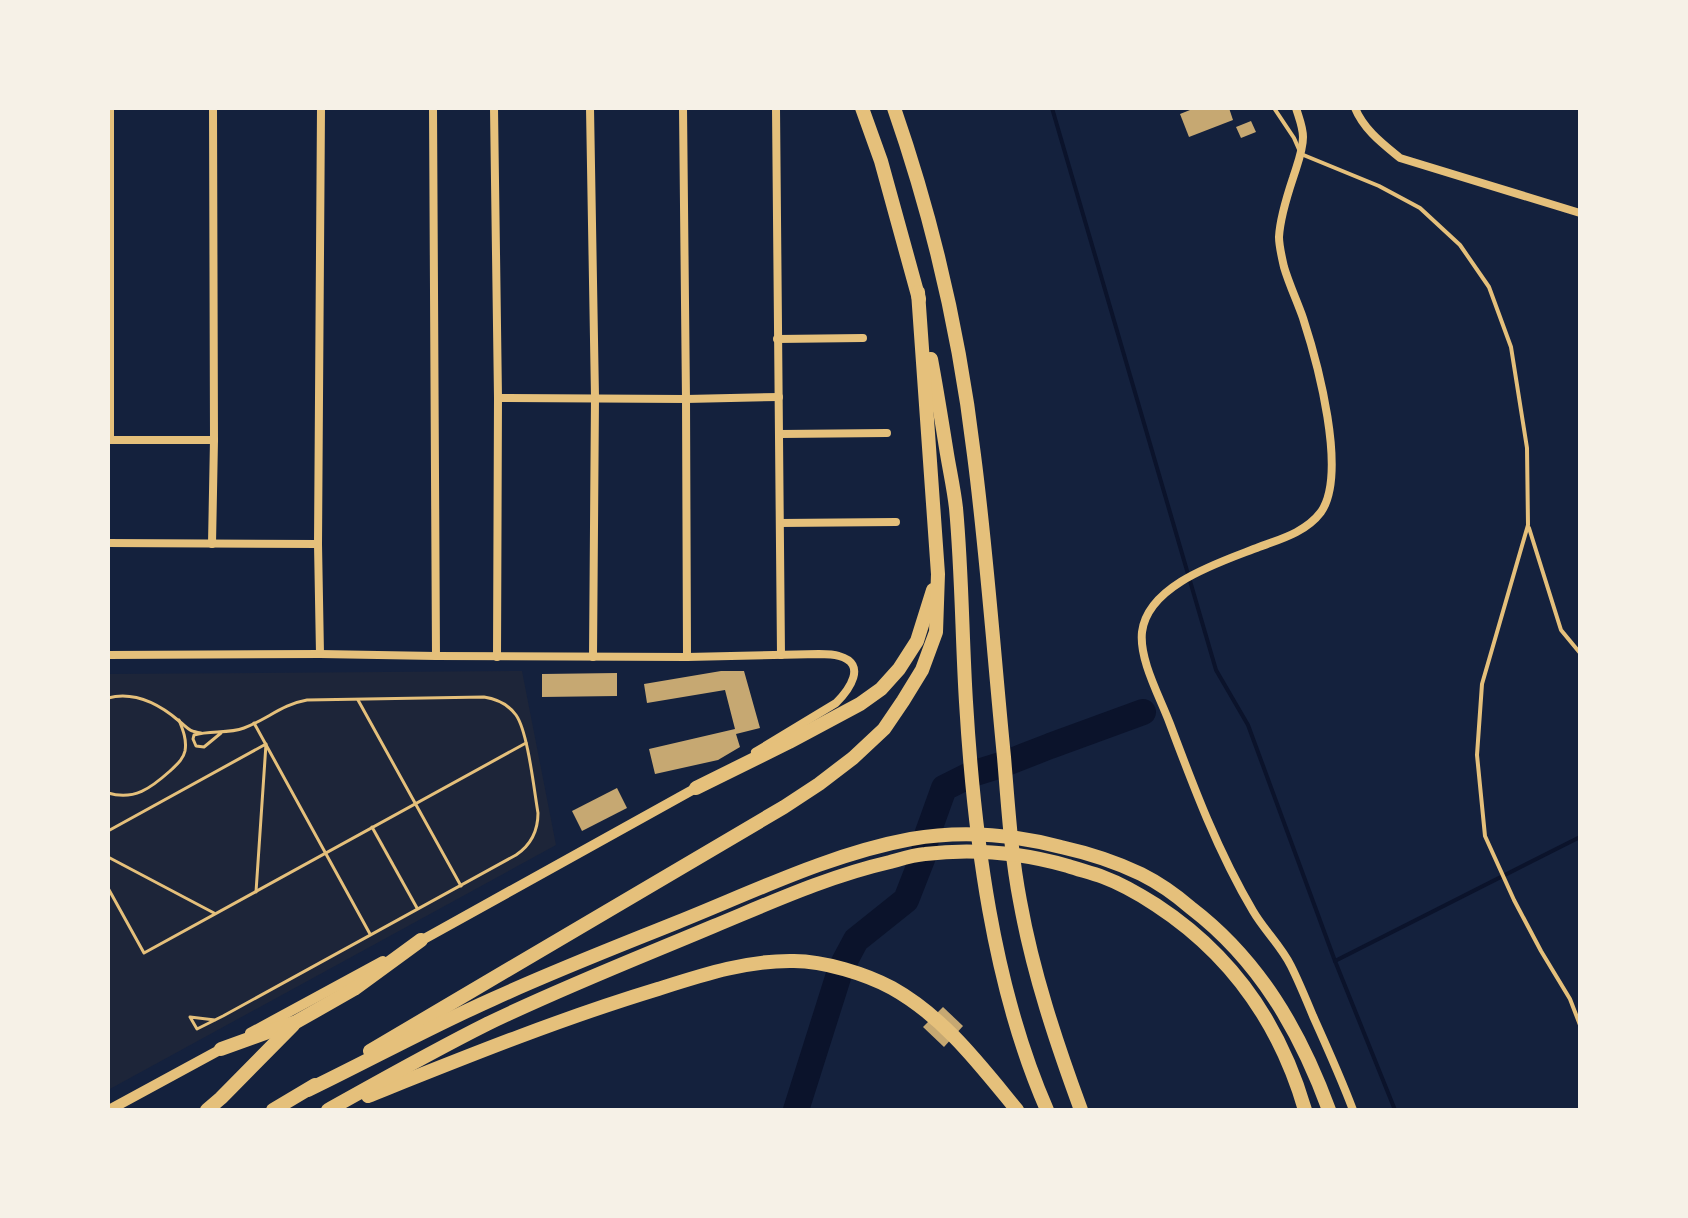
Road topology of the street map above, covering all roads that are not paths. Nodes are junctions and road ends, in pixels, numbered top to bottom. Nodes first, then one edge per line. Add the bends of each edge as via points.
1 (110, 108) edge
2 (213, 108) edge
3 (321, 108) edge
4 (433, 108) edge
5 (494, 108) edge
6 (590, 108) edge
7 (683, 108) edge
8 (776, 108) edge
9 (862, 108) edge
10 (894, 108) edge
11 (1274, 108) edge
12 (1296, 108) edge
13 (1355, 108) edge
14 (1301, 154) junction
15 (1580, 213) edge
16 (918, 292) junction
17 (109, 335) edge
18 (863, 338) dead end
19 (777, 339) junction
20 (595, 397) junction
21 (779, 397) junction
22 (498, 398) junction
23 (686, 399) junction
24 (887, 433) dead end
25 (780, 434) junction
26 (109, 440) edge
27 (214, 440) junction
28 (896, 522) dead end
29 (780, 523) junction
30 (1528, 525) junction
31 (108, 543) edge
32 (212, 544) junction
33 (318, 544) junction
34 (938, 574) junction
35 (1580, 653) edge
36 (320, 654) junction
37 (108, 655) edge
38 (781, 655) junction
39 (436, 656) junction
40 (497, 657) junction
41 (593, 657) junction
42 (687, 657) junction
43 (696, 788) junction
44 (421, 940) junction
45 (296, 1022) junction
46 (1580, 1025) edge
47 (221, 1049) junction
48 (1065, 1066) junction
49 (308, 1090) junction
50 (109, 1110) edge
51 (207, 1110) edge
52 (273, 1110) edge
53 (328, 1110) edge
54 (334, 1110) edge
55 (1017, 1110) edge
56 (1047, 1110) edge
57 (1081, 1110) edge
58 (1091, 1110) edge
59 (1305, 1110) edge
60 (1329, 1110) edge
61 (1353, 1110) edge

1 - 17 street
2 - 27 street
3 - 33 street
4 - 39 street
5 - 22 street
6 - 20 street
7 - 23 street
8 - 19 street
9 - 16 highway
10 - 48 highway via 957,343 980,503 1019,898
11 - 14 lane
12 - 14 street via 1302,125
13 - 15 street via 1377,139 1400,158
14 - 30 lane via 1420,208 1460,245 1489,287 1511,347 1519,395 1527,448
14 - 61 street via 1279,238 1326,413 1331,487 1322,511 1307,526 1186,579 1155,602 1142,645 1229,869 1290,964
16 - 34 highway
16 - 56 highway via 956,506 966,706 989,905 1019,1033
17 - 26 street
18 - 19 street
19 - 21 street
20 - 22 street
20 - 23 street
20 - 41 street
21 - 23 street
21 - 25 street
22 - 40 street
23 - 42 street
24 - 25 street
25 - 29 street
26 - 27 street
27 - 32 street
28 - 29 street
29 - 38 street
30 - 35 lane via 1561,630
30 - 46 lane via 1482,684 1477,755 1485,836
31 - 32 street
32 - 33 street
33 - 36 street
34 - 43 highway via 917,641 881,689
34 - 49 highway via 936,632 922,670 884,729 853,758 784,807
36 - 37 street
36 - 39 street
38 - 42 street
38 - 43 street via 838,656 848,660 854,680 836,703
39 - 40 street
40 - 41 street
41 - 42 street
43 - 44 street
44 - 45 highway via 354,989
44 - 47 street
45 - 47 highway
45 - 51 highway
47 - 50 street
48 - 57 highway
48 - 58 highway
49 - 52 highway
49 - 60 highway via 558,970 800,873 912,839 969,833 1030,839 1088,853 1172,893 1259,974 1296,1033
53 - 59 highway via 475,1030 808,887 924,854 984,851 1039,858 1104,877 1174,917 1242,982 1292,1070
54 - 55 highway via 631,997 716,971 795,960 841,968 891,988 943,1024

